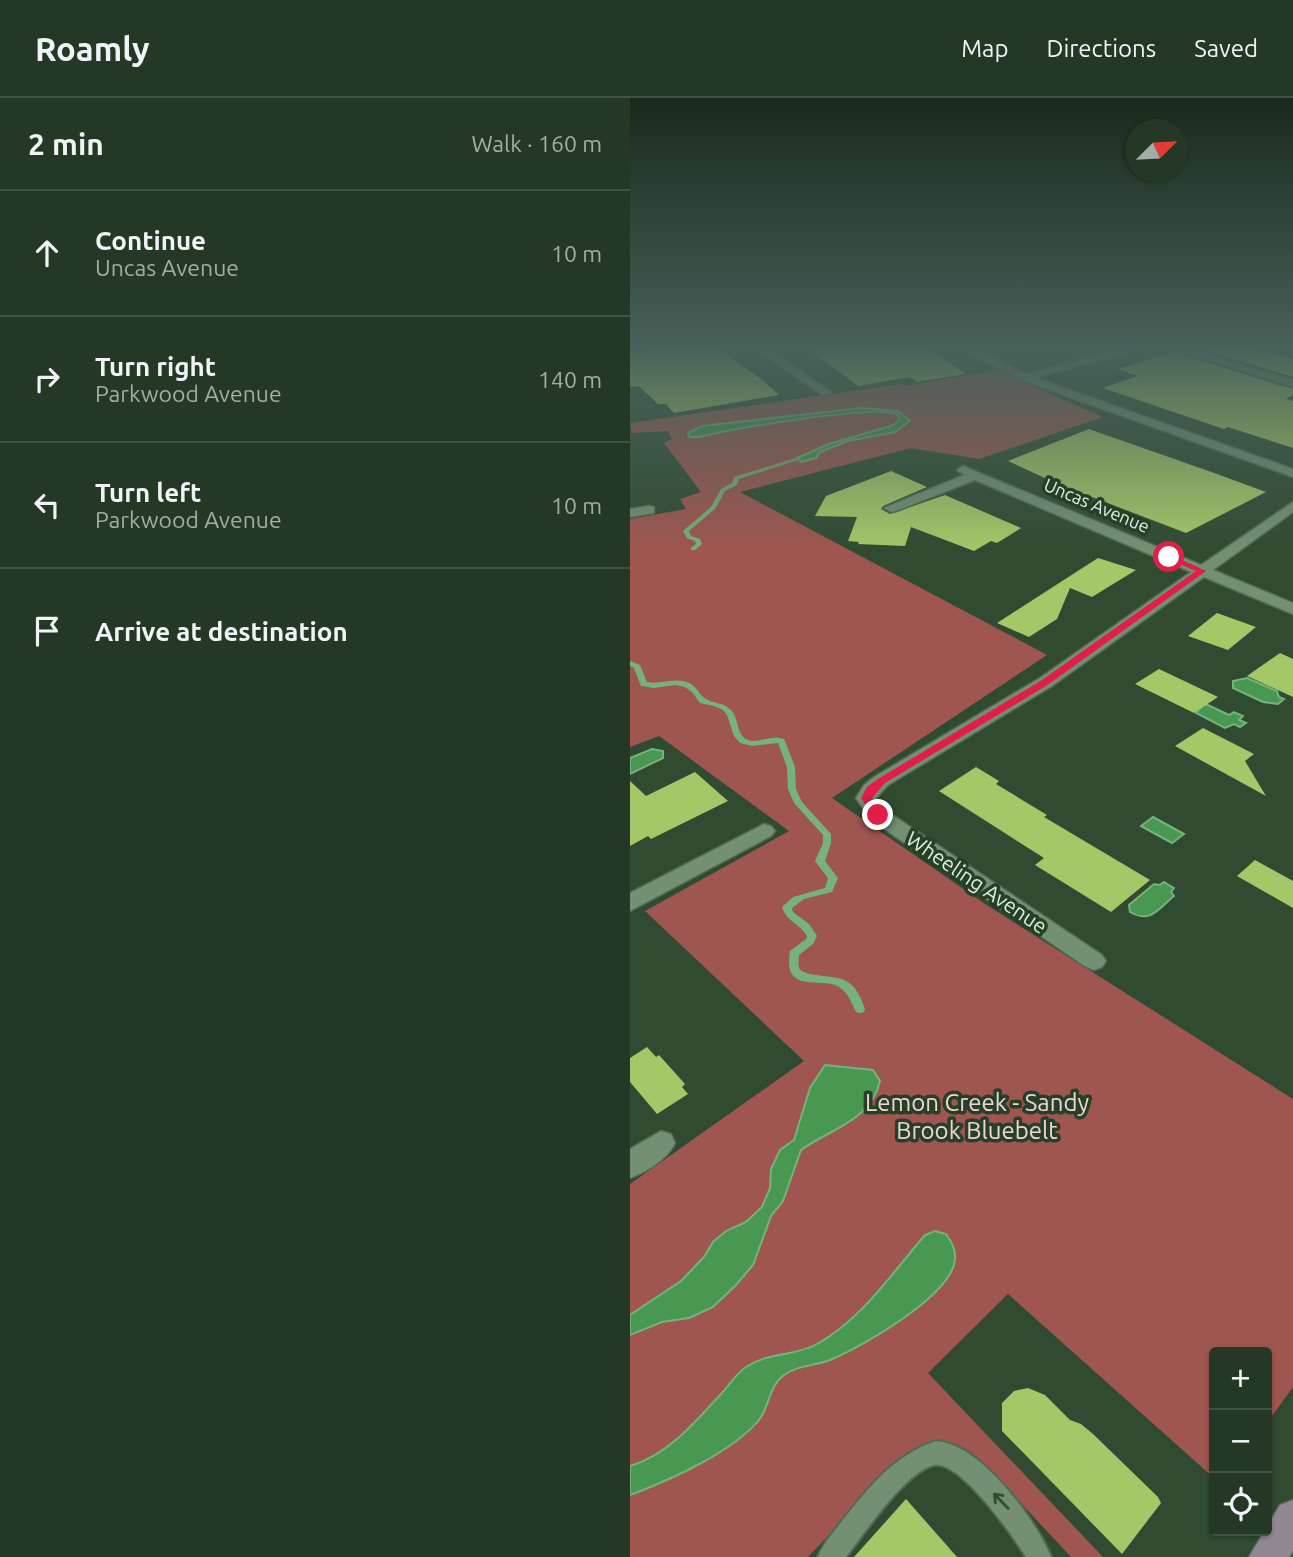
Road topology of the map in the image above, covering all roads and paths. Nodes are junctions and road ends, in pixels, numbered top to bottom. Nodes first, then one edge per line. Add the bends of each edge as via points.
1 (1130, 415) edge
2 (1293, 473) edge
3 (1293, 506) edge
4 (891, 508) dead end
5 (649, 510) dead end
6 (630, 513) edge
7 (1202, 571) junction
8 (1293, 609) edge
9 (764, 831) dead end
10 (630, 903) edge
11 (1094, 961) dead end
12 (661, 1143) dead end
13 (630, 1165) edge
14 (1293, 1518) edge
15 (830, 1557) edge
16 (1039, 1557) edge
17 (1268, 1557) edge

1 - 2 street
3 - 7 street
4 - 7 street, Uncas Avenue via 970,472
5 - 6 street
7 - 8 street, Uncas Avenue
7 - 11 street, Wheeling Avenue via 1046,682 881,781 866,798 878,815
9 - 10 street
12 - 13 street
14 - 17 street
16 -> 15 lane via 997,1497 953,1457 938,1453 920,1459 887,1488

